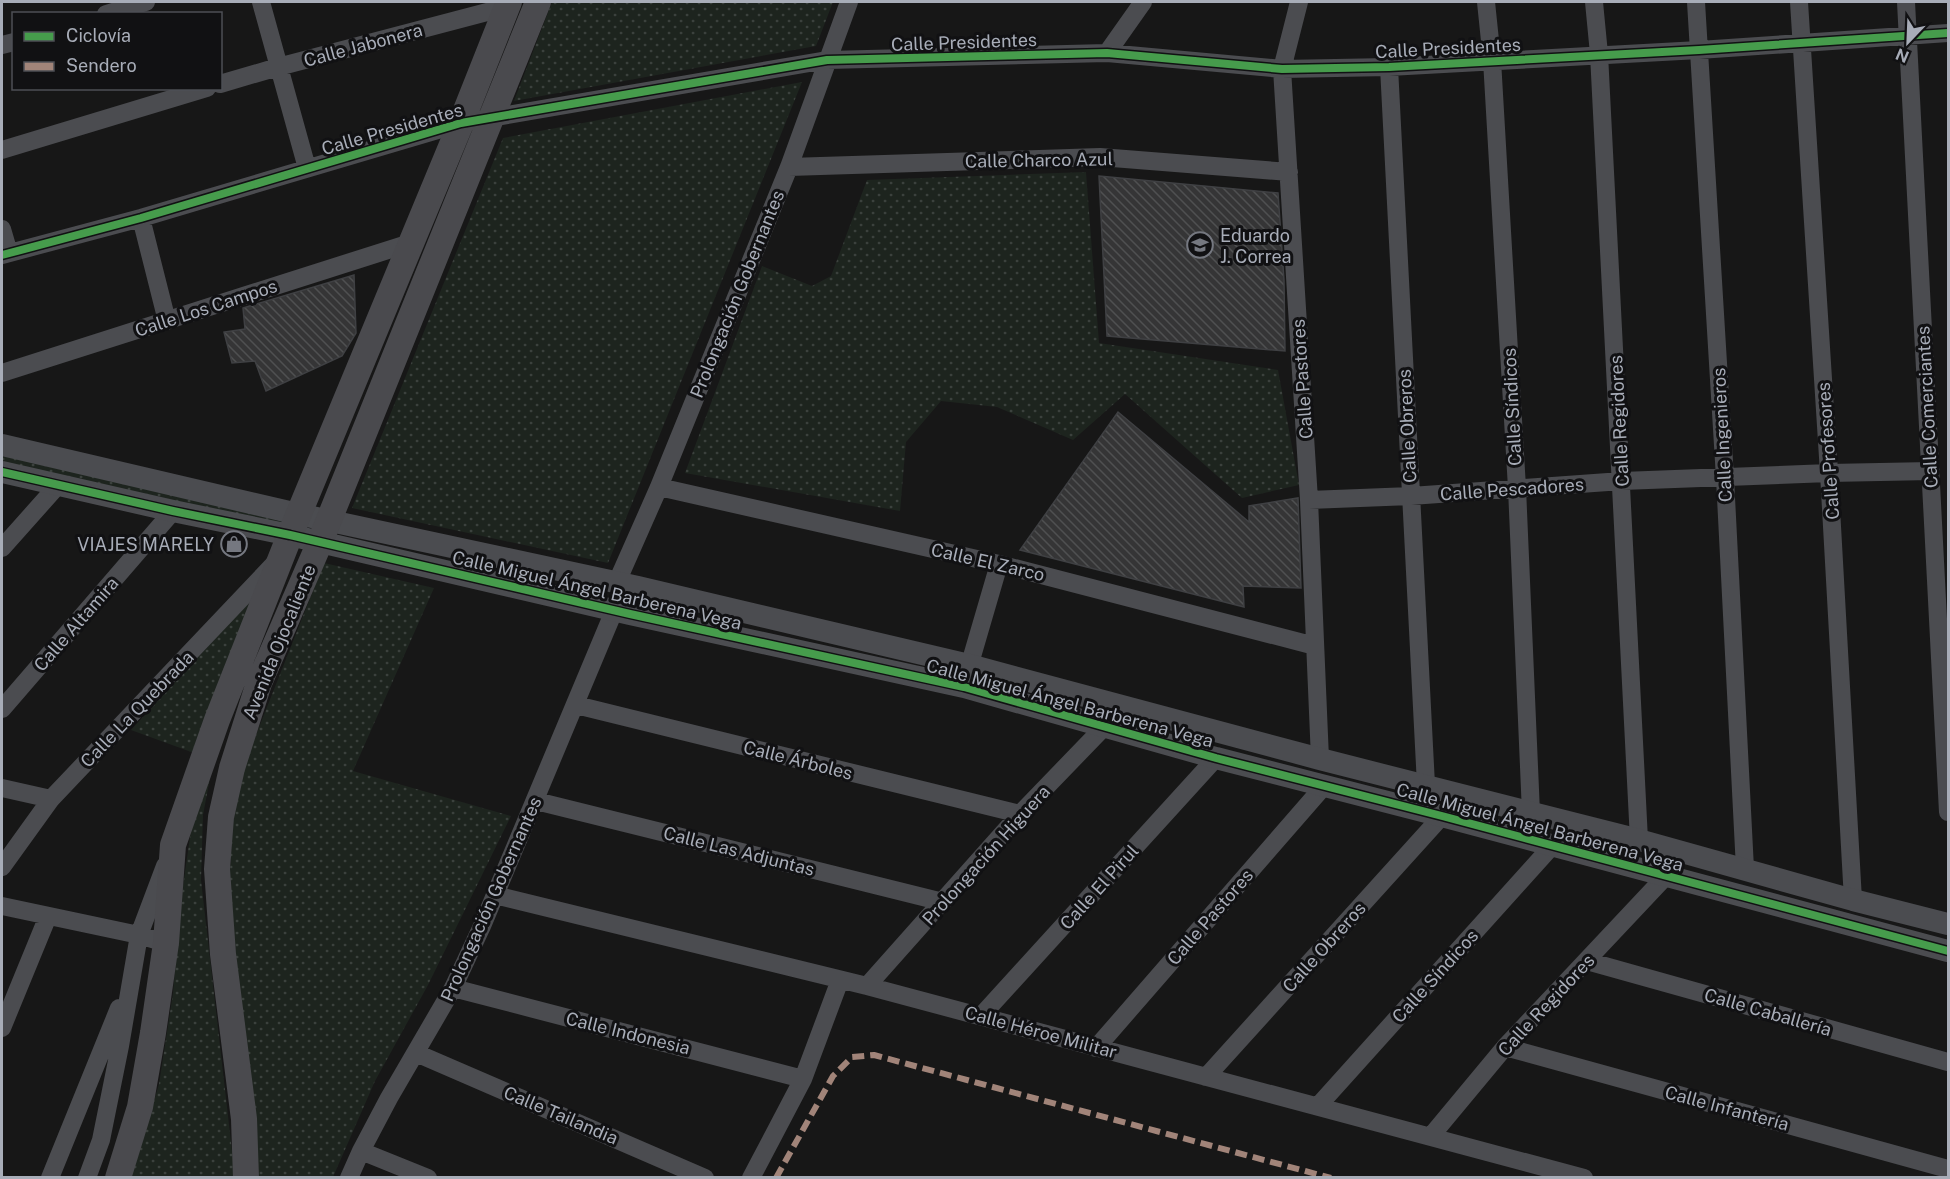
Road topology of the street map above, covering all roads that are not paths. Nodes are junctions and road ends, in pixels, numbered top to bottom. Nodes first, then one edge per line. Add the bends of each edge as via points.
1 (146, 2) edge
2 (261, 2) edge
3 (538, 2) edge
4 (849, 2) edge
5 (1143, 2) edge
6 (1299, 2) edge
7 (1486, 2) edge
8 (1594, 2) edge
9 (1696, 2) edge
10 (1799, 2) edge
11 (1906, 2) edge
12 (507, 4) edge
13 (113, 12) edge
14 (1948, 33) edge
15 (1907, 36) junction
16 (1802, 42) junction
17 (1699, 50) junction
18 (1107, 53) junction
19 (1599, 54) junction
20 (827, 60) junction
21 (1492, 60) junction
22 (278, 67) junction
23 (1389, 67) junction
24 (1282, 69) junction
25 (222, 83) edge
26 (200, 90) edge
27 (490, 119) junction
28 (461, 123) junction
29 (2, 150) edge
30 (789, 167) junction
31 (307, 168) junction
32 (1289, 172) junction
33 (141, 218) junction
34 (2, 229) edge
35 (410, 243) junction
36 (5, 254) edge
37 (166, 321) junction
38 (2, 374) edge
39 (2, 445) edge
40 (1931, 471) junction
41 (2, 472) edge
42 (1829, 473) junction
43 (1725, 478) junction
44 (1622, 481) junction
45 (59, 484) junction
46 (659, 487) junction
47 (1517, 488) junction
48 (1411, 496) junction
49 (1309, 500) junction
50 (174, 511) junction
51 (324, 531) junction
52 (290, 535) junction
53 (2, 548) edge
54 (999, 564) junction
55 (616, 582) junction
56 (614, 610) junction
57 (1315, 646) junction
58 (967, 676) junction
59 (576, 705) junction
60 (2, 709) edge
61 (1106, 726) junction
62 (1216, 758) junction
63 (1320, 759) junction
64 (1426, 785) junction
65 (1324, 786) junction
66 (2, 788) edge
67 (51, 799) junction
68 (536, 801) junction
69 (1948, 812) edge
70 (1531, 813) junction
71 (1020, 814) junction
72 (1442, 816) junction
73 (1639, 840) junction
74 (174, 845) junction
75 (1552, 846) junction
76 (2, 867) edge
77 (1745, 869) junction
78 (1665, 877) junction
79 (495, 895) junction
80 (1853, 900) junction
81 (943, 902) junction
82 (2, 906) edge
83 (48, 916) junction
84 (1948, 924) edge
85 (139, 935) junction
86 (166, 943) junction
87 (1948, 951) edge
88 (1587, 961) junction
89 (132, 976) junction
90 (840, 980) junction
91 (867, 986) junction
92 (453, 988) junction
93 (981, 1016) junction
94 (2, 1028) edge
95 (1505, 1047) junction
96 (1096, 1048) junction
97 (416, 1053) junction
98 (1948, 1062) edge
99 (1206, 1077) junction
100 (803, 1078) junction
101 (1318, 1106) junction
102 (1431, 1136) junction
103 (361, 1151) junction
104 (1948, 1169) edge
105 (50, 1178) edge
106 (87, 1178) edge
107 (118, 1178) edge
108 (246, 1178) edge
109 (349, 1178) edge
110 (428, 1178) edge
111 (705, 1178) edge
112 (751, 1178) edge
113 (1584, 1178) edge

1 - 13 street
2 - 22 street
3 - 27 main road, Avenida Ojocaliente
4 - 20 street, Prolongación Gobernantes
5 - 18 street
6 - 24 street, Calle Pastores
7 - 21 street, Calle Síndicos
8 - 19 street, Calle Regidores
9 - 17 street, Calle Ingenieros
10 - 16 street, Calle Profesores
11 - 15 street, Calle Comerciantes
12 - 22 street, Calle Jabonera
12 - 28 main road, Avenida Ojocaliente
14 - 15 street, Calle Presidentes
15 - 16 street, Calle Presidentes
15 - 40 street, Calle Comerciantes
16 - 17 street, Calle Presidentes
16 - 42 street, Calle Profesores
17 - 19 street, Calle Presidentes
17 - 43 street, Calle Ingenieros
18 - 20 street, Calle Presidentes
18 - 24 street, Calle Presidentes
19 - 21 street, Calle Presidentes
19 - 44 street, Calle Regidores
20 - 27 street, Calle Presidentes
20 - 30 street, Prolongación Gobernantes
21 - 23 street, Calle Presidentes
21 - 47 street, Calle Síndicos
22 - 25 street, Calle Jabonera
22 - 31 street
23 - 24 street, Calle Presidentes
23 - 48 street, Calle Obreros
24 - 32 street, Calle Pastores
26 - 29 street
27 - 28 street, Calle Presidentes
27 - 51 main road, Avenida Ojocaliente
28 - 31 street, Calle Presidentes
28 - 35 main road, Avenida Ojocaliente
30 - 32 street, Calle Charco Azul via 1100,158
30 - 46 street, Prolongación Gobernantes
31 - 33 street, Calle Presidentes
32 - 49 street, Calle Pastores
33 - 36 street, Calle Presidentes
33 - 37 street
34 - 36 street
35 - 37 street, Calle Los Campos
35 - 52 main road, Avenida Ojocaliente
37 - 38 street, Calle Los Campos
39 - 52 street, Calle Miguel Ángel Barberena Vega
40 - 42 street, Calle Pescadores
40 - 69 street, Calle Comerciantes
41 - 45 street, Calle Miguel Ángel Barberena Vega
42 - 43 street, Calle Pescadores
42 - 80 street, Calle Profesores
43 - 44 street, Calle Pescadores
43 - 77 street, Calle Ingenieros
44 - 47 street, Calle Pescadores
44 - 73 street, Calle Regidores
45 - 50 street, Calle Miguel Ángel Barberena Vega
45 - 53 street
46 - 54 street, Calle El Zarco
46 - 55 street, Prolongación Gobernantes
47 - 48 street, Calle Pescadores
47 - 70 street, Calle Síndicos
48 - 49 street, Calle Pescadores
48 - 64 street, Calle Obreros
49 - 57 street, Calle Pastores
50 - 52 street, Calle Miguel Ángel Barberena Vega
50 - 60 street, Calle Altamira
51 - 52 street, Calle Miguel Ángel Barberena Vega
51 - 55 street, Calle Miguel Ángel Barberena Vega
51 - 56 street, Calle Miguel Ángel Barberena Vega
51 - 108 main road, Avenida Ojocaliente via 259,683 221,817 219,900 244,1119
52 - 67 street, Calle La Quebrada
52 - 74 main road, Avenida Ojocaliente via 217,720
54 - 57 street, Calle El Zarco
54 - 58 street
55 - 58 street, Calle Miguel Ángel Barberena Vega
56 - 58 street, Calle Miguel Ángel Barberena Vega
56 - 59 street, Prolongación Gobernantes
57 - 63 street, Calle Pastores
58 - 61 street, Calle Miguel Ángel Barberena Vega
58 - 63 street, Calle Miguel Ángel Barberena Vega
59 - 68 street, Prolongación Gobernantes
59 - 71 street, Calle Árboles
61 - 62 street, Calle Miguel Ángel Barberena Vega
61 - 71 street, Prolongación Higuera
62 - 65 street, Calle Miguel Ángel Barberena Vega
62 - 93 street, Calle El Pirul
63 - 64 street, Calle Miguel Ángel Barberena Vega
64 - 70 street, Calle Miguel Ángel Barberena Vega
65 - 72 street, Calle Miguel Ángel Barberena Vega
65 - 96 street, Calle Pastores
66 - 67 street
67 - 76 street, Calle La Quebrada
68 - 79 street, Prolongación Gobernantes
68 - 81 street, Calle Las Adjuntas
70 - 73 street, Calle Miguel Ángel Barberena Vega
71 - 81 street, Prolongación Higuera
72 - 75 street, Calle Miguel Ángel Barberena Vega
72 - 99 street, Calle Obreros
73 - 77 street, Calle Miguel Ángel Barberena Vega
74 - 85 street, Avenida Ojocaliente
74 - 86 main road, Avenida Ojocaliente
75 - 78 street, Calle Miguel Ángel Barberena Vega
75 - 101 street, Calle Síndicos
77 - 80 street, Calle Miguel Ángel Barberena Vega
78 - 87 street, Calle Miguel Ángel Barberena Vega
78 - 88 street, Calle Regidores
79 - 90 street, Calle Héroe Militar
79 - 92 street, Prolongación Gobernantes
80 - 84 street, Calle Miguel Ángel Barberena Vega
81 - 91 street, Prolongación Higuera
82 - 83 street
83 - 85 street
83 - 94 street
85 - 86 street
85 - 89 street, Avenida Ojocaliente
86 - 107 main road, Avenida Ojocaliente via 140,1107
88 - 95 street, Calle Regidores
88 - 98 street, Calle Caballería
89 - 105 street
89 - 106 street, Avenida Ojocaliente via 100,1140
90 - 91 street, Calle Héroe Militar
90 - 100 street
91 - 93 street, Calle Héroe Militar
92 - 97 street, Prolongación Gobernantes
92 - 100 street, Calle Indonesia
93 - 96 street, Calle Héroe Militar
95 - 102 street, Calle Regidores
95 - 104 street, Calle Infantería
96 - 99 street, Calle Héroe Militar
97 - 103 street, Prolongación Gobernantes
97 - 111 street, Calle Tailandia
99 - 101 street, Calle Héroe Militar
100 - 112 street
101 - 102 street, Calle Héroe Militar
102 - 113 street, Calle Héroe Militar
103 - 109 street, Prolongación Gobernantes
103 - 110 street

